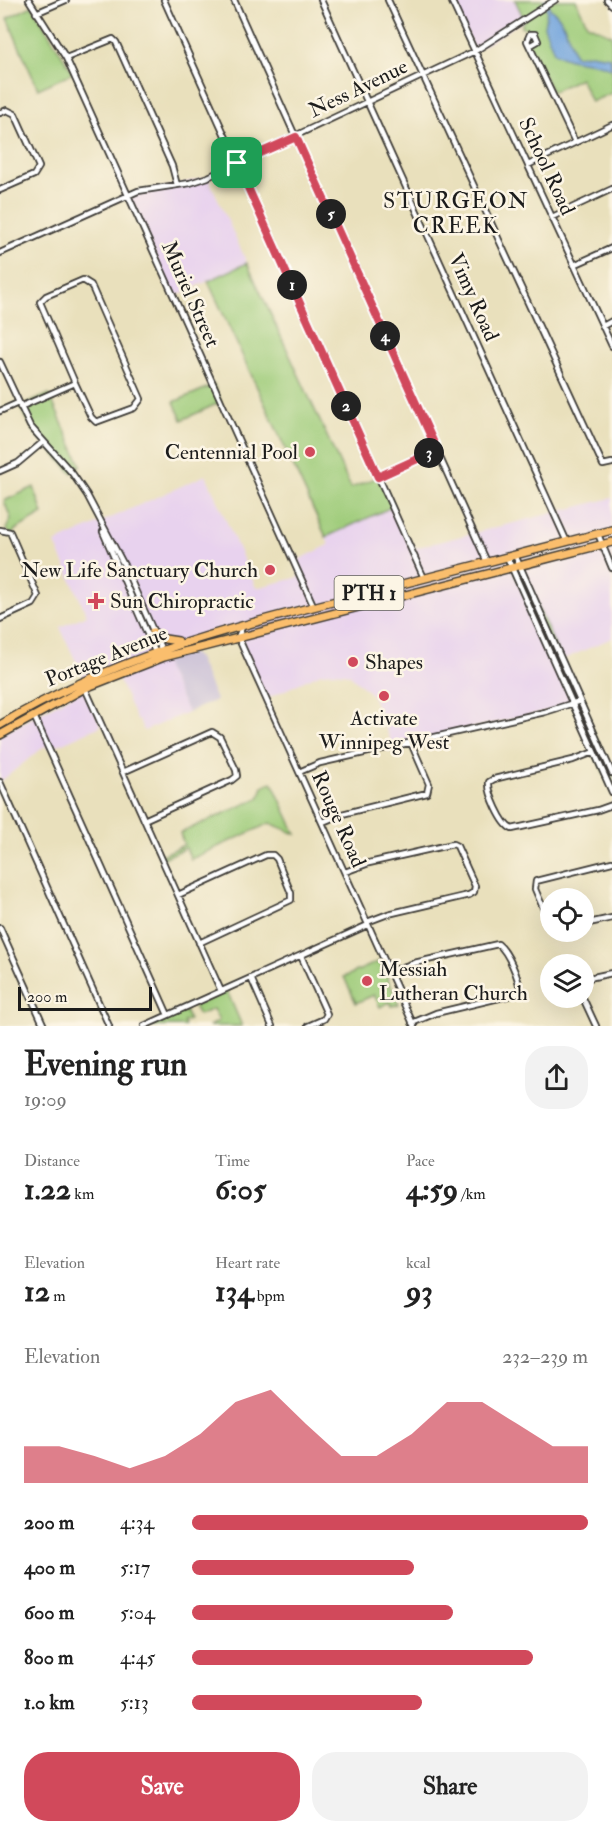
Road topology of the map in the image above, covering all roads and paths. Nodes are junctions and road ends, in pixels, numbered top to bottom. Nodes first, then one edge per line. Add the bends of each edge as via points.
1 (29, 0) edge
2 (66, 0) edge
3 (164, 0) edge
4 (234, 0) edge
5 (321, 0) edge
6 (388, 0) edge
7 (451, 0) edge
8 (555, 0) edge
9 (607, 0) edge
10 (612, 5) edge
11 (36, 13) junction
12 (531, 45) dead end
13 (475, 51) junction
14 (66, 58) junction
15 (423, 75) junction
16 (366, 101) junction
17 (0, 113) edge
18 (612, 125) edge
19 (296, 137) junction
20 (575, 142) junction
21 (237, 163) junction
22 (528, 165) junction
23 (177, 185) junction
24 (612, 189) edge
25 (0, 190) edge
26 (128, 196) junction
27 (552, 217) junction
28 (612, 248) edge
29 (0, 253) edge
30 (574, 265) junction
31 (612, 321) edge
32 (603, 326) junction
33 (612, 346) edge
34 (0, 362) edge
35 (75, 383) junction
36 (19, 405) junction
37 (0, 411) edge
38 (43, 442) junction
39 (437, 450) junction
40 (612, 464) edge
41 (0, 471) edge
42 (378, 477) junction
43 (0, 530) edge
44 (103, 530) junction
45 (612, 530) edge
46 (598, 534) junction
47 (567, 542) junction
48 (612, 542) edge
49 (603, 544) junction
50 (511, 556) junction
51 (488, 562) junction
52 (516, 566) junction
53 (612, 568) edge
54 (424, 578) junction
55 (314, 607) junction
56 (0, 619) edge
57 (239, 626) junction
58 (153, 632) junction
59 (238, 637) junction
60 (226, 640) junction
61 (187, 642) junction
62 (158, 650) junction
63 (161, 658) junction
64 (85, 688) junction
65 (580, 701) junction
66 (573, 703) junction
67 (30, 707) junction
68 (34, 715) junction
69 (0, 725) edge
70 (0, 735) edge
71 (411, 743) junction
72 (594, 752) junction
73 (612, 771) edge
74 (123, 772) junction
75 (299, 772) junction
76 (604, 774) junction
77 (0, 782) edge
78 (612, 792) edge
79 (612, 805) edge
80 (144, 820) junction
81 (322, 822) junction
82 (612, 862) edge
83 (345, 872) junction
84 (178, 895) junction
85 (540, 901) edge
86 (612, 918) edge
87 (594, 922) edge
88 (368, 924) junction
89 (0, 928) edge
90 (199, 943) junction
91 (301, 956) junction
92 (389, 972) junction
93 (612, 973) edge
94 (594, 977) edge
95 (251, 978) junction
96 (221, 991) junction
97 (588, 1008) edge
98 (168, 1015) junction
99 (413, 1024) edge
100 (44, 1026) edge
101 (109, 1026) edge
102 (144, 1026) edge
103 (272, 1026) edge
104 (308, 1026) edge
105 (596, 1026) edge

1 - 11 street, Muriel Street
2 - 11 street
3 - 21 street
4 - 19 street
5 - 16 street, Vimy Road
6 - 15 street
7 - 13 street, School Road
8 - 13 street, Ness Avenue
9 - 10 street
11 - 14 street, Muriel Street
12 - 20 street
13 - 15 street, Ness Avenue
13 - 22 street, School Road
14 - 23 street via 105,40 116,42
14 - 26 street, Muriel Street
15 - 16 street, Ness Avenue
15 - 40 street via 603,465
16 - 19 street, Ness Avenue
16 - 47 street, Vimy Road
17 - 25 street via 11,111 17,116 39,167 34,175
18 - 20 street
19 - 21 street, Ness Avenue
19 - 39 street
20 - 22 street
21 - 23 street, Ness Avenue
21 - 42 street
22 - 27 street, School Road
23 - 26 street, Ness Avenue
24 - 27 street
26 - 29 street, Ness Avenue
26 - 55 street, Muriel Street
27 - 30 street, School Road
28 - 30 street
30 - 32 street, School Road
31 - 32 street
32 - 33 street, School Road
34 - 36 street
35 - 35 street via 40,302 83,280 91,285 141,399 134,408 96,422
35 - 36 street
36 - 37 street
36 - 38 street
38 - 41 street via 18,463
38 - 44 street via 83,490
39 - 42 street
39 - 51 street
42 - 54 street
43 - 56 street via 10,532 38,596 33,604
44 - 58 street via 125,567
44 - 62 street via 107,546
45 - 46 highway, Portage Avenue / PTH 1
46 - 47 highway, Portage Avenue / PTH 1
46 - 49 street
47 - 50 highway, Portage Avenue / PTH 1
48 - 49 highway, Portage Avenue / PTH 1
49 - 52 highway, Portage Avenue / PTH 1
49 - 53 street
50 - 51 highway, Portage Avenue / PTH 1
50 - 52 street
51 - 54 highway, Portage Avenue / PTH 1
52 - 59 highway, Portage Avenue / PTH 1
52 - 65 street
52 - 66 street
54 - 55 highway, Portage Avenue / PTH 1
55 - 57 highway, Portage Avenue / PTH 1
57 - 59 street
57 - 60 highway
57 - 61 highway, Portage Avenue / PTH 1
58 - 61 highway via 165,639
58 - 62 street
59 - 60 highway, Portage Avenue / PTH 1
59 - 75 street, Rouge Road
60 - 63 highway, Portage Avenue / PTH 1
61 - 62 highway, Portage Avenue / PTH 1
62 - 63 street
62 - 67 highway, Portage Avenue / PTH 1 via 82,680
63 - 64 highway, Portage Avenue / PTH 1
64 - 68 highway, Portage Avenue / PTH 1
64 - 74 street
65 - 66 street
65 - 73 street
66 - 71 street
66 - 72 street
67 - 68 street
67 - 69 highway, Portage Avenue / PTH 1
68 - 70 highway, Portage Avenue / PTH 1
68 - 98 street
71 - 75 street via 321,763
71 - 81 street via 430,786 428,793
72 - 76 street
72 - 79 street via 576,760 494,779 489,789 506,825 512,829
73 - 76 street
74 - 80 street
74 - 80 street via 212,732 220,737 236,770 236,777 230,781
75 - 81 street, Rouge Road
76 - 78 street
77 - 101 street
80 - 84 street
81 - 83 street, Rouge Road
82 - 85 street via 536,881 534,887
83 - 88 street, Rouge Road
83 - 88 street via 363,864 453,844 475,886 469,895 388,914
84 - 90 street
84 - 90 street via 266,855 277,859 291,900
86 - 87 street
88 - 91 street
88 - 92 street, Rouge Road
89 - 100 street
90 - 96 street
91 - 95 street
91 - 104 street via 327,1014
92 - 99 street, Rouge Road
92 - 99 street via 498,944 504,949 520,991 432,1014
93 - 94 street
95 - 96 street
95 - 103 street
96 - 98 street
97 - 105 street
98 - 102 street

